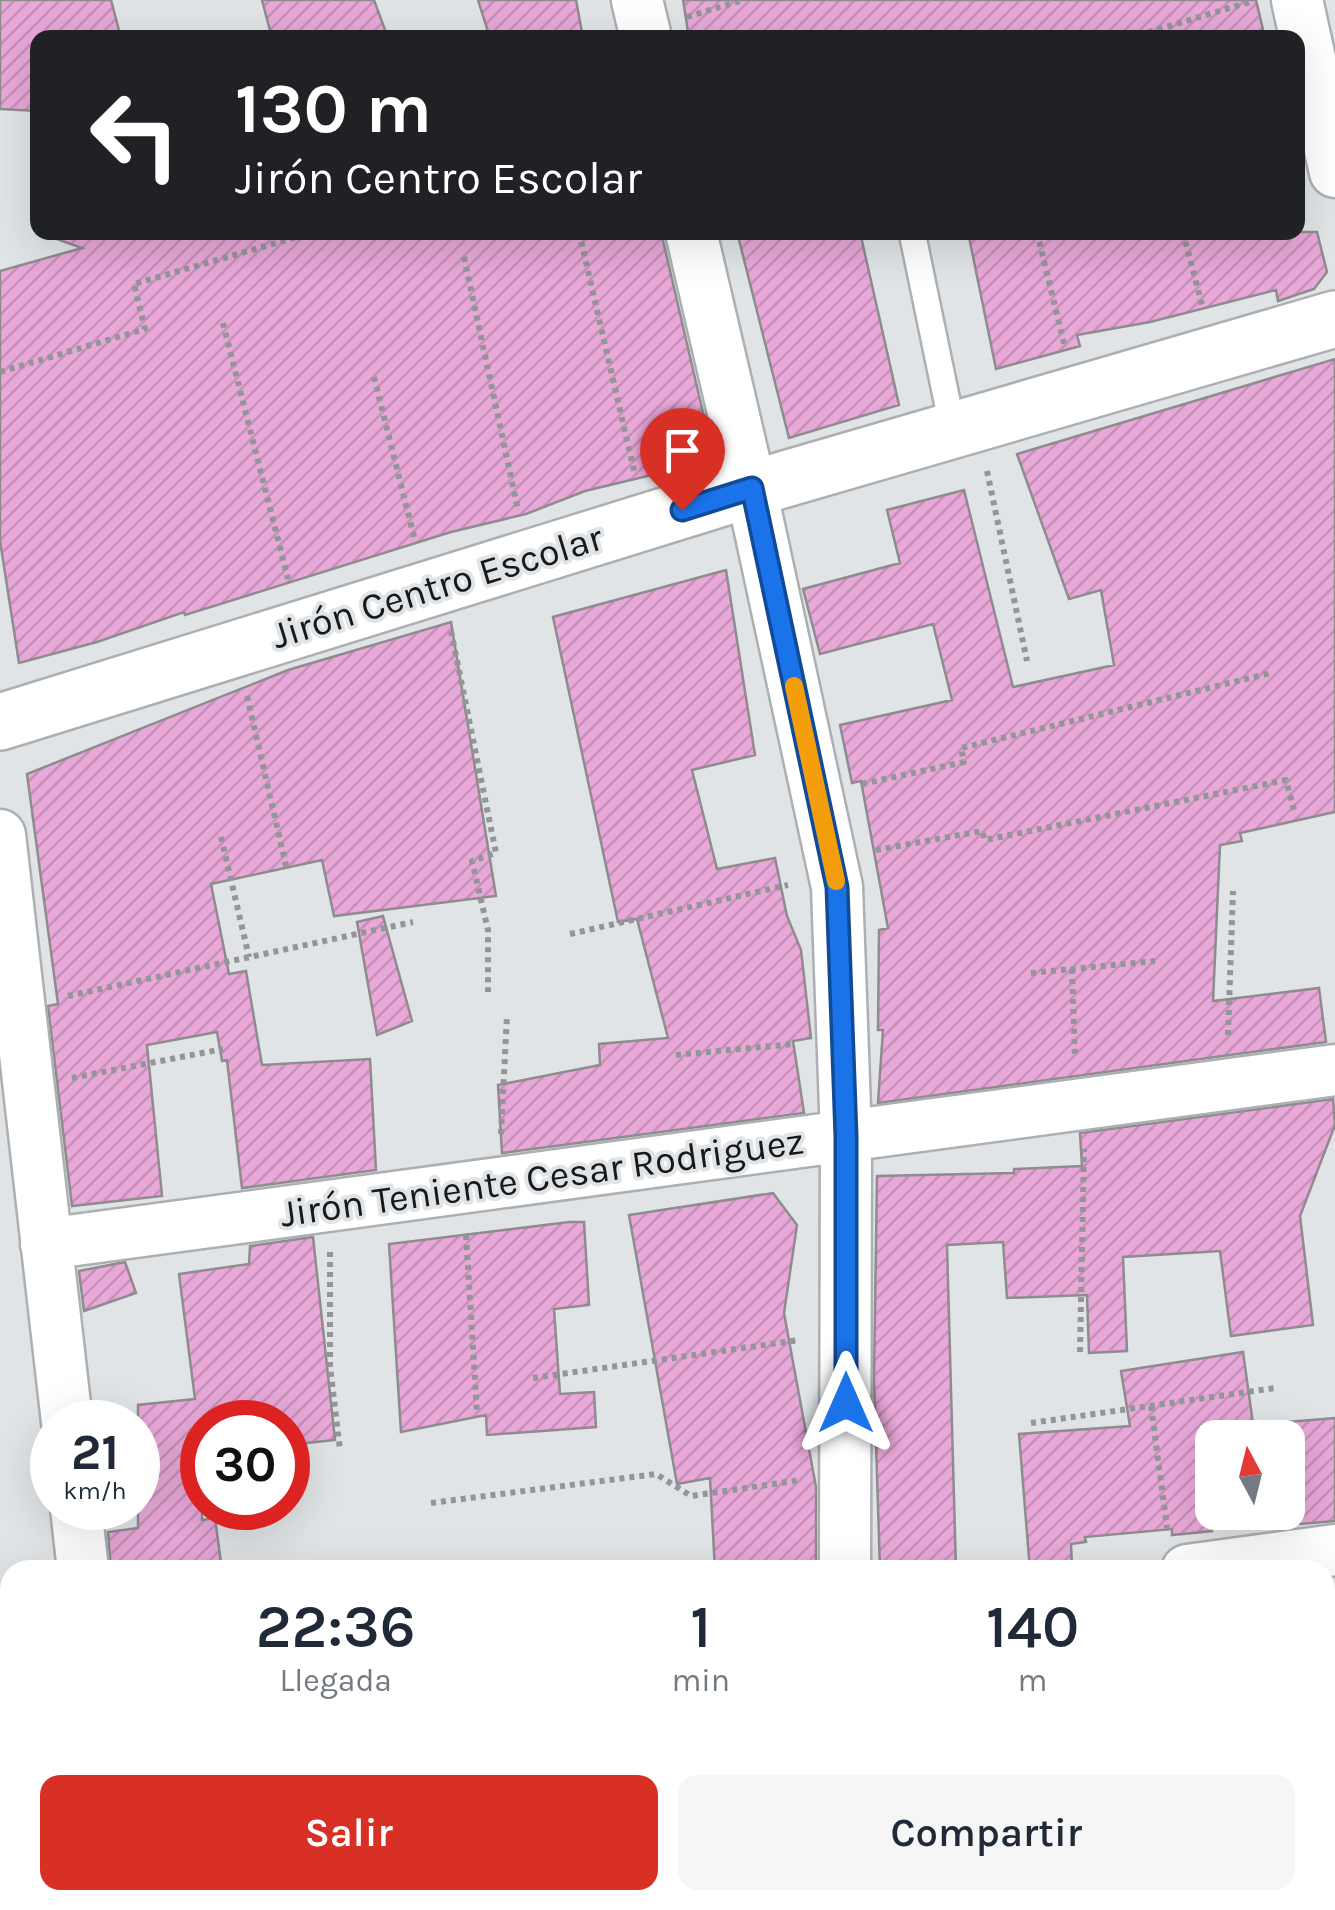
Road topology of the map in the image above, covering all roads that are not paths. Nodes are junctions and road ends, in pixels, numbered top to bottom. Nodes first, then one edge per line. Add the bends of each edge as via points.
1 (637, 0) edge
2 (1297, 0) edge
3 (644, 30) edge
4 (1304, 30) edge
5 (1305, 36) edge
6 (1335, 172) edge
7 (694, 240) edge
8 (914, 240) edge
9 (1335, 319) edge
10 (965, 426) junction
11 (752, 488) junction
12 (0, 722) edge
13 (0, 835) edge
14 (1335, 1070) edge
15 (846, 1136) junction
16 (46, 1244) junction
17 (64, 1400) edge
18 (78, 1530) edge
19 (1335, 1550) edge
20 (1178, 1552) edge
21 (82, 1560) edge
22 (845, 1560) edge

1 - 3 street
2 - 4 street
5 - 6 street
7 - 11 street
8 - 10 lane
9 - 10 street, Jirón Centro Escolar
10 - 11 street, Jirón Centro Escolar
11 - 12 street, Jirón Centro Escolar
11 - 15 street via 832,866
13 - 16 street
14 - 15 street, Jirón Teniente Cesar Rodriguez
15 - 16 street, Jirón Teniente Cesar Rodriguez
15 - 22 street
16 - 17 street
18 - 21 street
19 - 20 street

